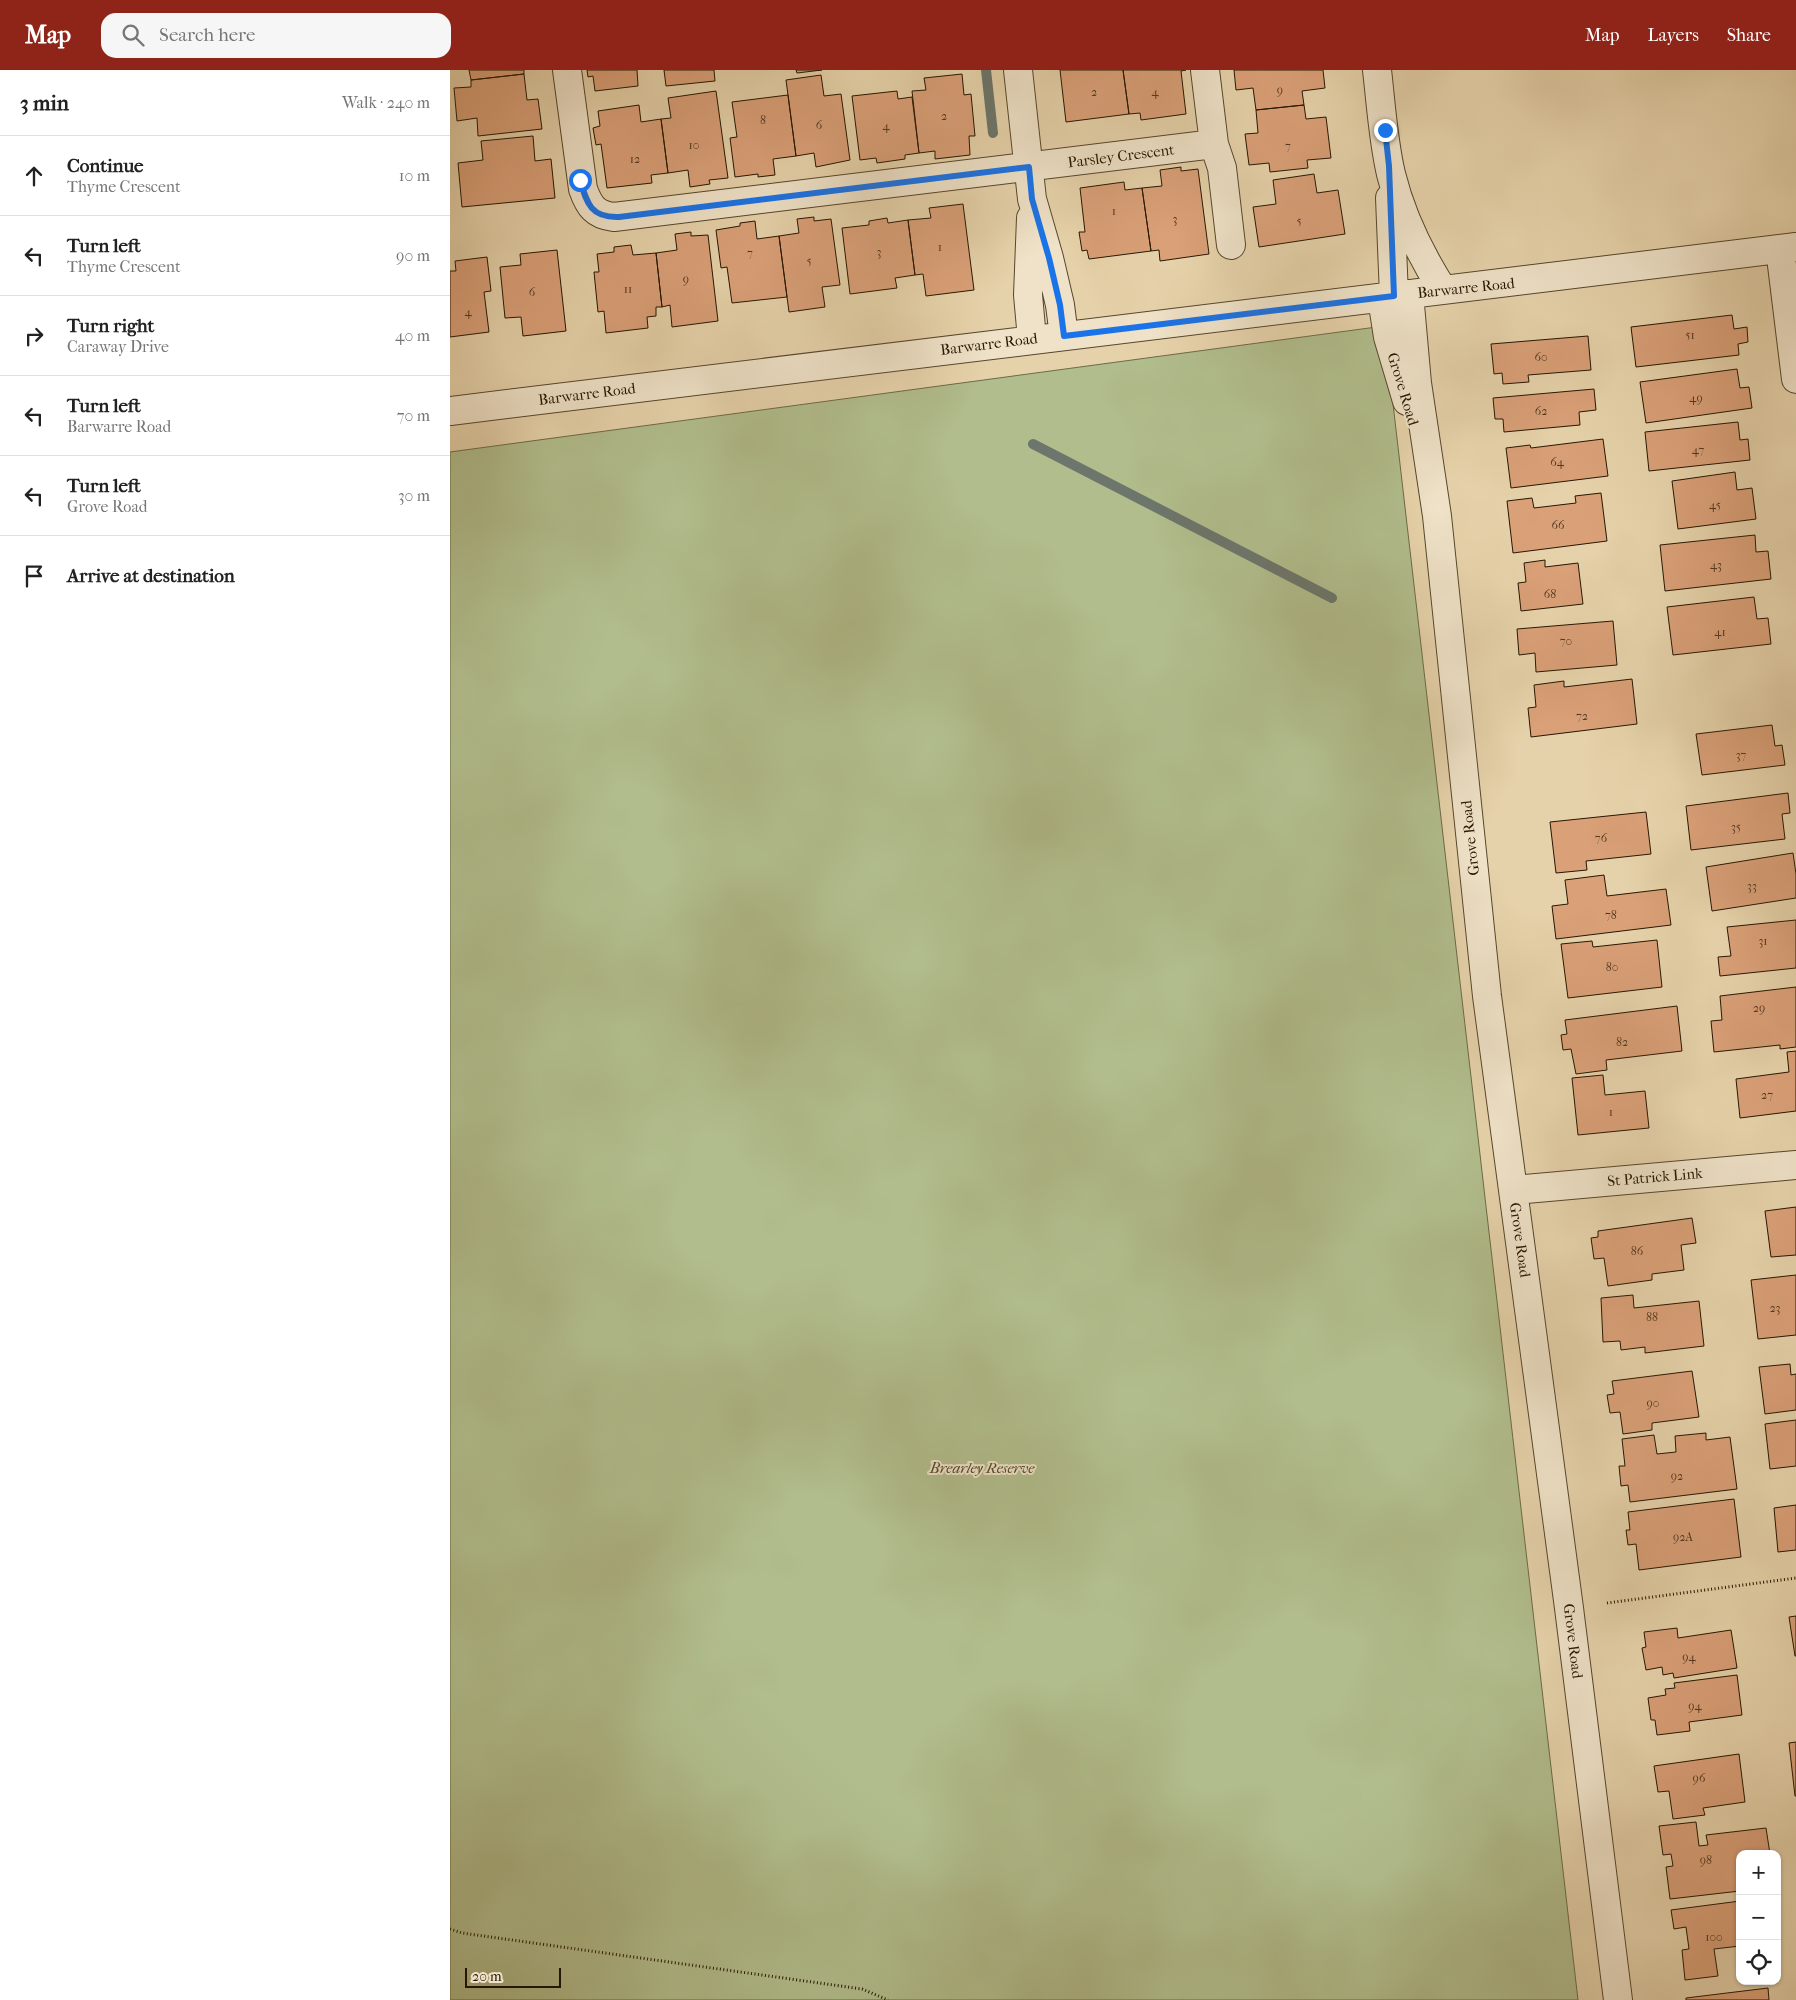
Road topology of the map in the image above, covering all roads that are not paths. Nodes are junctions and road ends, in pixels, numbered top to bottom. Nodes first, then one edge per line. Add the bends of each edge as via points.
1 (567, 70) edge
2 (1018, 70) edge
3 (1205, 70) edge
4 (1377, 70) edge
5 (1214, 144) junction
6 (1389, 166) junction
7 (1029, 167) junction
8 (1032, 199) junction
9 (1231, 245) dead end
10 (1788, 248) edge
11 (1443, 290) junction
12 (1395, 296) junction
13 (1064, 336) junction
14 (1032, 339) junction
15 (1796, 379) edge
16 (450, 410) edge
17 (1796, 1165) edge
18 (1514, 1190) junction
19 (1618, 2000) edge

1 - 7 street, Parsley Crescent via 580,180 588,204 604,216 619,217
2 - 7 street
3 - 5 street
4 - 6 street, Grove Road
5 - 7 street, Parsley Crescent
5 - 9 street via 1222,168
6 - 11 street, Grove Road via 1409,228
6 - 12 street, Grove Road
7 - 8 street
8 - 13 street via 1060,305
8 - 14 street via 1028,295
10 - 11 street, Barwarre Road
10 - 15 street
11 - 12 street, Barwarre Road
12 - 13 street, Barwarre Road
12 - 18 street, Grove Road via 1392,352 1431,478 1437,516 1487,996
13 - 14 street, Barwarre Road
14 - 16 street, Barwarre Road
17 - 18 street, St Patrick Link
18 - 19 street, Grove Road

